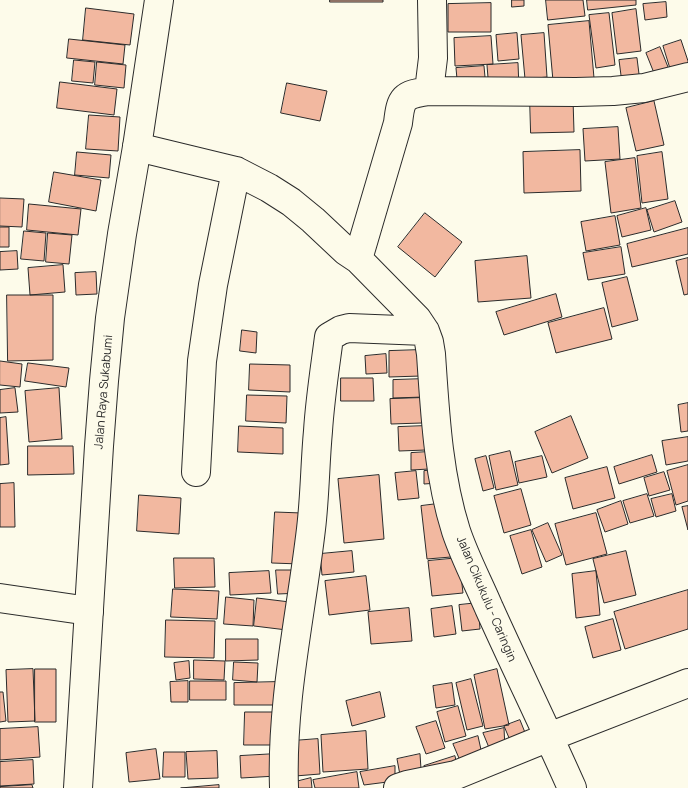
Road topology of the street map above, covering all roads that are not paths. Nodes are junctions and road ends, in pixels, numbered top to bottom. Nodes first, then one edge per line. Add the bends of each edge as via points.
1 (159, 0) edge
2 (432, 0) edge
3 (688, 77) edge
4 (429, 91) junction
5 (137, 148) junction
6 (236, 172) junction
7 (358, 260) junction
8 (425, 331) junction
9 (196, 472) dead end
10 (0, 598) edge
11 (89, 611) junction
12 (688, 683) edge
13 (549, 737) junction
14 (78, 788) edge
15 (284, 788) edge
16 (398, 788) edge
17 (572, 788) edge

1 - 5 main road, Jalan Raya Sukabumi
2 - 4 main road via 433,58
3 - 4 main road via 644,88 614,91
4 - 7 main road via 405,97 400,106 398,123
5 - 6 main road, Jalan Cikukulu - Caringin
5 - 11 main road, Jalan Raya Sukabumi via 110,318
6 - 7 main road, Jalan Cikukulu - Caringin via 291,202
6 - 9 main road via 202,361
7 - 8 main road, Jalan Cikukulu - Caringin via 417,318
8 - 13 main road, Jalan Cikukulu - Caringin via 431,354 436,430 456,530 464,554
8 - 15 main road via 349,328 330,337 322,384 311,528 289,688
10 - 11 main road
11 - 14 main road, Jalan Raya Sukabumi
12 - 13 main road
13 - 16 main road via 456,776
13 - 17 main road, Jalan Cikukulu - Caringin

